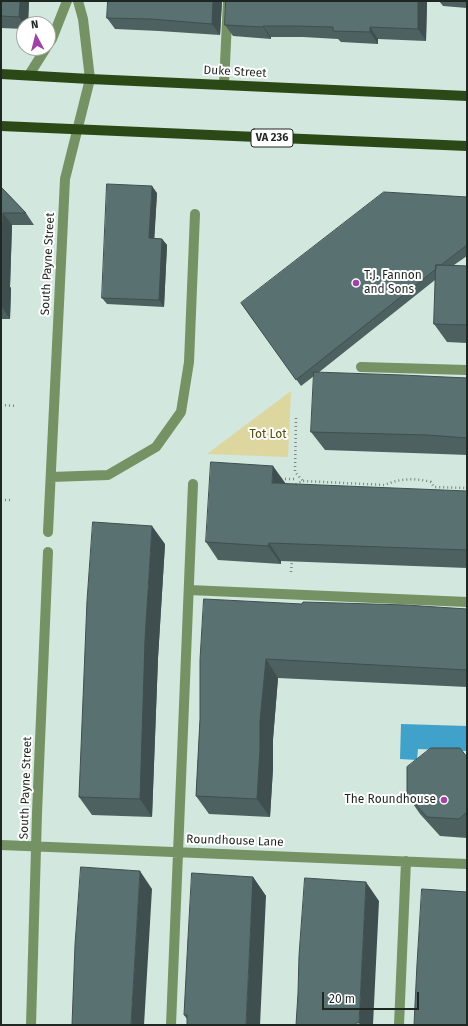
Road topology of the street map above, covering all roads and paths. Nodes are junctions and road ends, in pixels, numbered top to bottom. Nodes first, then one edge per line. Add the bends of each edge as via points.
1 (67, 1) edge
2 (78, 1) edge
3 (228, 1) edge
4 (56, 29) edge
5 (41, 56) edge
6 (1, 74) edge
7 (29, 75) junction
8 (90, 78) junction
9 (224, 84) junction
10 (467, 96) edge
11 (1, 126) edge
12 (78, 130) junction
13 (467, 146) edge
14 (194, 214) dead end
15 (361, 367) dead end
16 (467, 370) edge
17 (1, 405) edge
18 (17, 406) dead end
19 (296, 418) dead end
20 (295, 472) junction
21 (51, 477) junction
22 (279, 479) dead end
23 (294, 480) junction
24 (303, 481) junction
25 (193, 484) dead end
26 (294, 485) junction
27 (385, 485) junction
28 (434, 487) junction
29 (467, 488) edge
30 (390, 489) edge
31 (431, 490) edge
32 (294, 493) edge
33 (1, 500) edge
34 (12, 500) dead end
35 (48, 532) dead end
36 (48, 552) dead end
37 (292, 556) edge
38 (291, 572) dead end
39 (189, 590) junction
40 (467, 602) edge
41 (1, 845) edge
42 (36, 846) junction
43 (178, 852) junction
44 (406, 861) junction
45 (467, 864) edge
46 (30, 1025) edge
47 (171, 1025) edge
48 (398, 1025) edge

1 - 4 street
2 - 8 street, South Payne Street via 83,19
3 - 9 street
5 - 7 street
6 - 7 main road, Duke Street
7 - 8 main road, Duke Street
8 - 9 main road, Duke Street
8 - 12 street, South Payne Street
9 - 10 main road, Duke Street
11 - 12 main road, VA 236
12 - 13 main road, VA 236
12 - 21 street, South Payne Street via 65,179
14 - 21 street via 189,362 181,412 156,446 108,475
15 - 16 street
17 - 18 path
19 - 20 path
20 - 23 path
20 - 24 path
21 - 35 street, South Payne Street
22 - 23 path
23 - 26 path
24 - 26 path
24 - 27 path
25 - 39 street
26 - 32 path
27 - 28 path via 394,481 414,479 431,482
27 - 30 path
28 - 29 path
28 - 31 path
33 - 34 path
36 - 42 street, South Payne Street
37 - 38 path
39 - 40 street
39 - 43 street
41 - 42 street, Roundhouse Lane
42 - 43 street, Roundhouse Lane
42 - 46 street, South Payne Street
43 - 44 street, Roundhouse Lane
43 - 47 street
44 - 45 street, Roundhouse Lane
44 - 48 street

